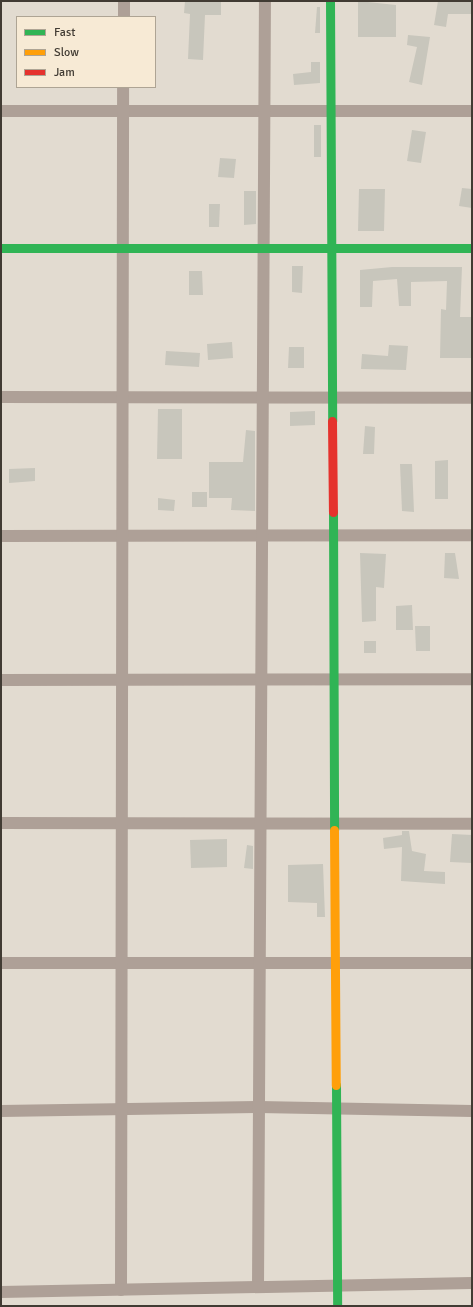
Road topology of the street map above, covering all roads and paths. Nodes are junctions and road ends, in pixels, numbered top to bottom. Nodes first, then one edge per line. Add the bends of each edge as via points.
1 (124, 1) edge
2 (265, 1) edge
3 (330, 1) edge
4 (124, 16) edge
5 (123, 88) edge
6 (1, 110) edge
7 (123, 111) junction
8 (265, 111) junction
9 (330, 111) junction
10 (472, 111) edge
11 (1, 248) edge
12 (123, 248) junction
13 (264, 248) junction
14 (331, 248) junction
15 (472, 248) edge
16 (1, 397) edge
17 (123, 397) junction
18 (263, 397) junction
19 (332, 398) junction
20 (472, 398) edge
21 (122, 535) junction
22 (262, 535) junction
23 (333, 535) junction
24 (472, 535) edge
25 (1, 536) edge
26 (122, 679) junction
27 (262, 679) junction
28 (334, 679) junction
29 (472, 679) edge
30 (1, 680) edge
31 (1, 823) edge
32 (122, 823) junction
33 (261, 823) junction
34 (334, 823) junction
35 (472, 824) edge
36 (1, 963) edge
37 (122, 963) junction
38 (260, 963) junction
39 (335, 963) junction
40 (472, 963) edge
41 (259, 1107) junction
42 (336, 1109) junction
43 (1, 1111) edge
44 (121, 1111) junction
45 (472, 1111) edge
46 (472, 1283) edge
47 (337, 1286) junction
48 (258, 1287) junction
49 (121, 1290) junction
50 (1, 1292) edge
51 (337, 1306) edge

1 - 4 street
2 - 8 street
3 - 9 street
5 - 7 street
6 - 7 street
7 - 8 street
7 - 12 street
8 - 9 street
8 - 13 street
9 - 10 street
9 - 14 street
11 - 12 street
12 - 13 street
12 - 17 street
13 - 14 street
13 - 18 street
14 - 15 street
14 - 19 street
16 - 17 street
17 - 18 street
17 - 21 street
18 - 19 street
18 - 22 street
19 - 20 street
19 - 23 street
21 - 22 street
21 - 25 street
21 - 26 street
22 - 23 street
22 - 27 street
23 - 24 street
23 - 28 street
26 - 27 street
26 - 30 street
26 - 32 street
27 - 28 street
27 - 33 street
28 - 29 street
28 - 34 street
31 - 32 street
32 - 33 street
32 - 37 street
33 - 34 street
33 - 38 street
34 - 35 street
34 - 39 street
36 - 37 street
37 - 38 street
37 - 44 street
38 - 39 street
38 - 41 street
39 - 40 street
39 - 42 street
41 - 42 street
41 - 44 street
41 - 48 street
42 - 45 street
42 - 47 street
43 - 44 street
44 - 49 street
46 - 47 street
47 - 48 street
47 - 51 street
48 - 49 street
49 - 50 street

